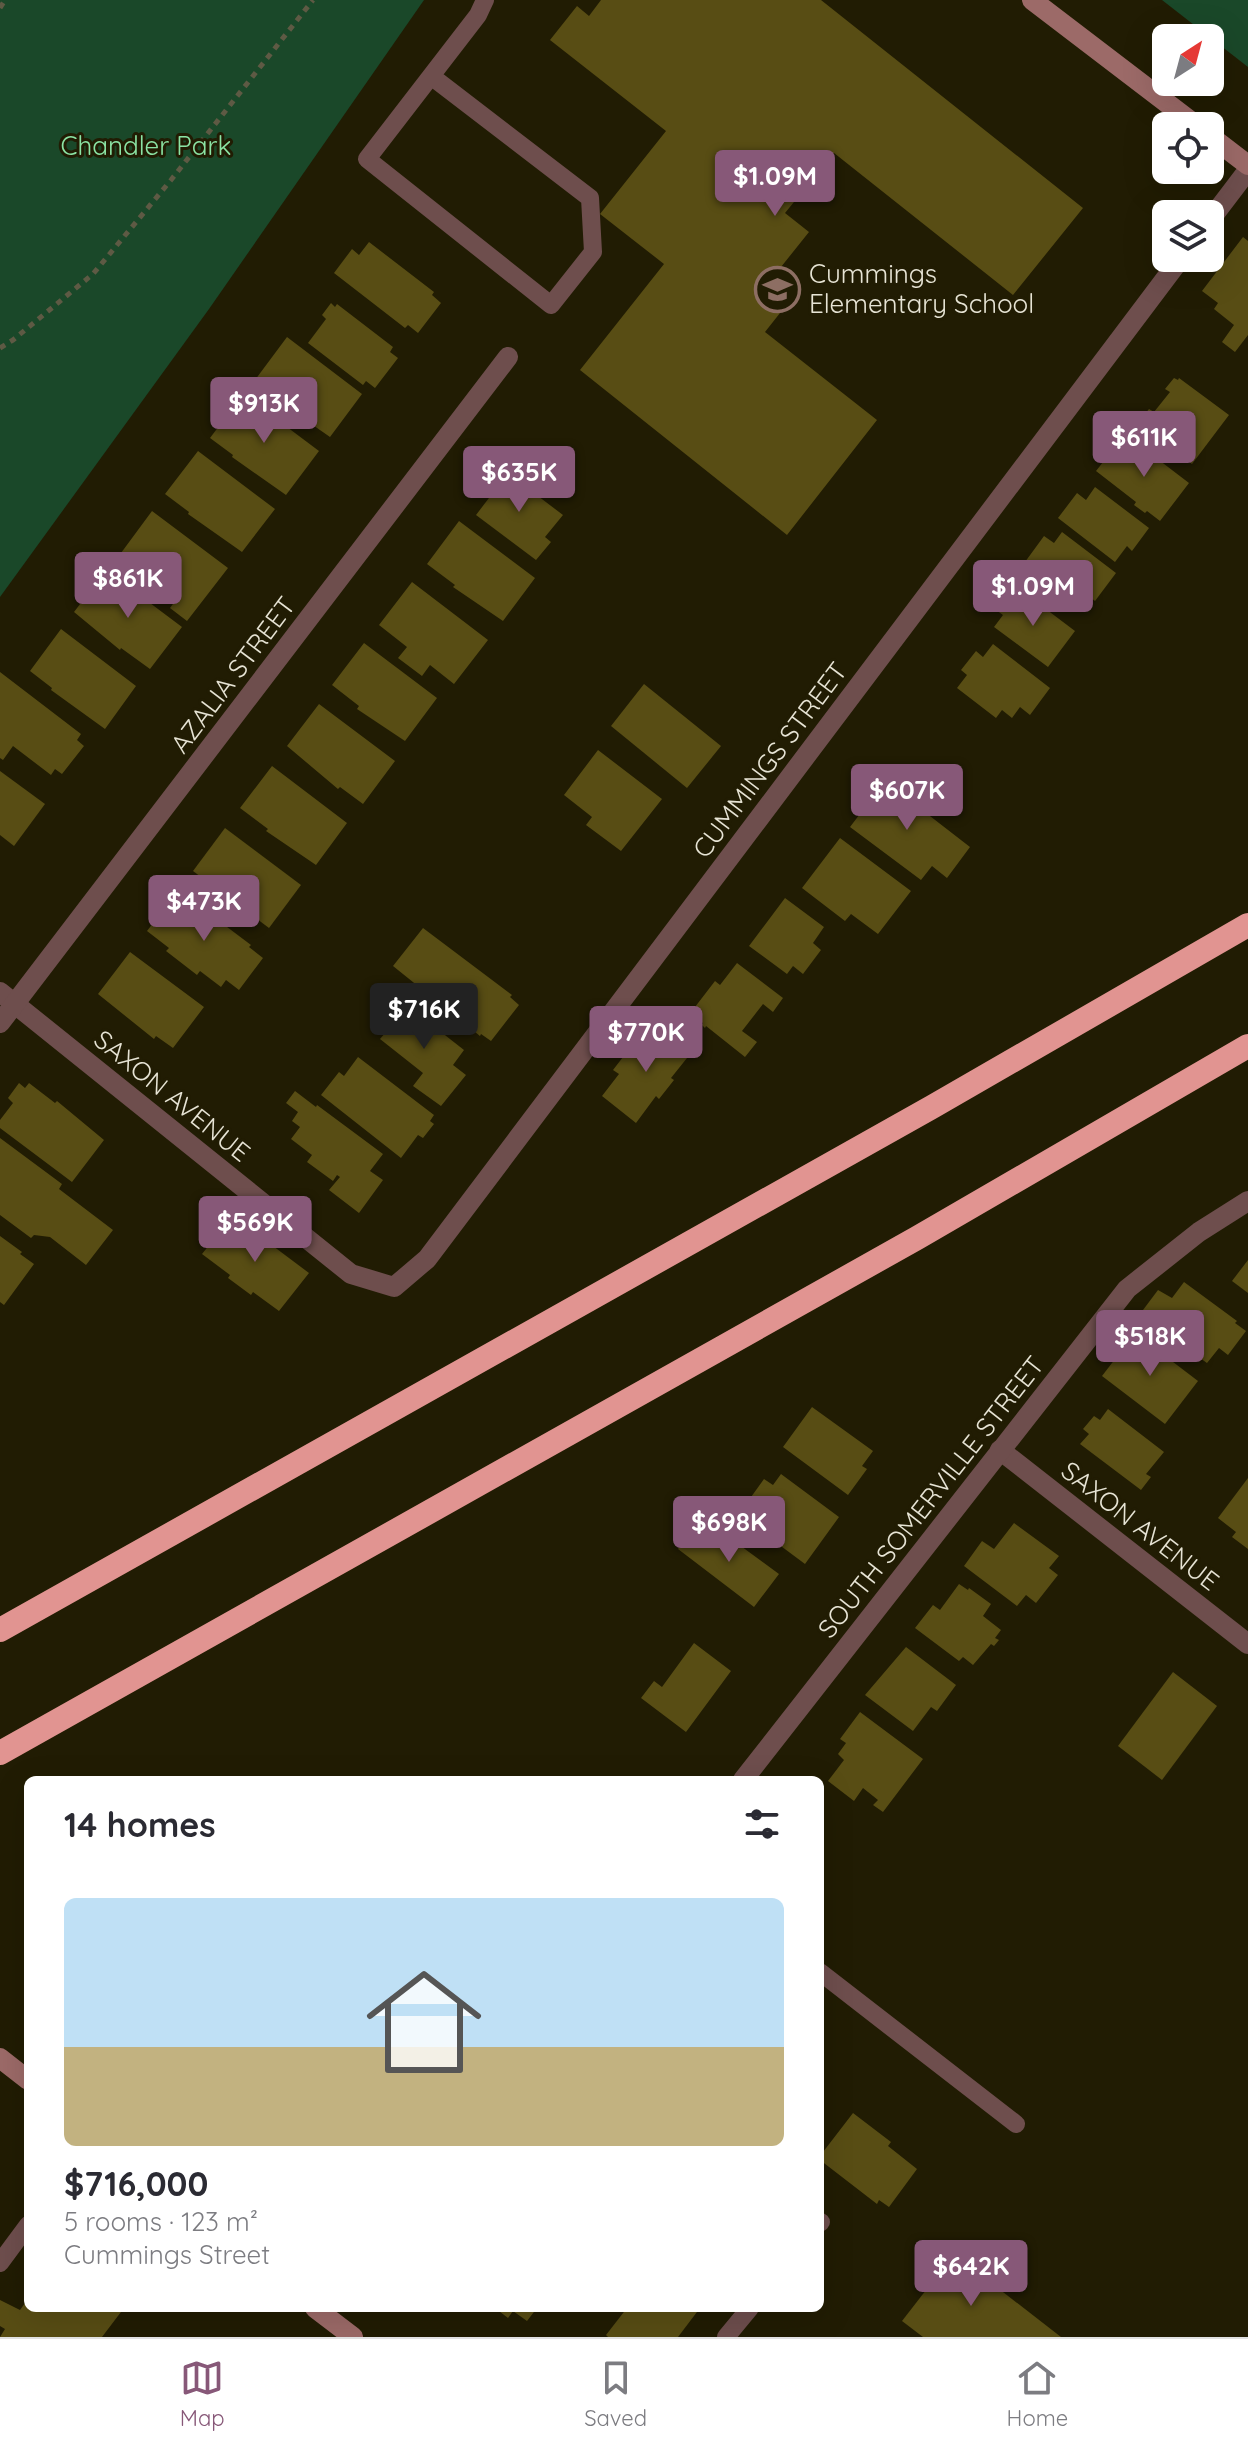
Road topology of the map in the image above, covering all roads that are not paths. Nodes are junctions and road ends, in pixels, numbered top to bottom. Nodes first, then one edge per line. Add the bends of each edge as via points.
1 (485, 0) edge
2 (1032, 0) edge
3 (431, 76) junction
4 (1179, 112) edge
5 (1224, 147) edge
6 (1248, 167) edge
7 (1224, 200) edge
8 (1170, 272) edge
9 (508, 357) dead end
10 (1248, 925) edge
11 (8, 998) edge
12 (0, 1023) edge
13 (1248, 1046) edge
14 (1248, 1201) edge
15 (394, 1287) joint
16 (1000, 1450) junction
17 (0, 1630) edge
18 (1248, 1644) edge
19 (0, 1753) edge
20 (746, 1776) edge
21 (824, 1975) edge
22 (0, 2058) edge
23 (24, 2077) edge
24 (1016, 2124) dead end
25 (24, 2230) edge
26 (0, 2263) edge
27 (325, 2312) edge
28 (747, 2312) edge
29 (353, 2337) edge
30 (726, 2337) edge

1 - 3 lane
2 - 4 street
3 - 3 lane via 367,159 551,305 593,252 590,198
5 - 6 street
6 - 7 street
8 - 15 street, CUMMINGS STREET via 427,1259
9 - 11 street, AZALIA STREET
10 - 17 highway
11 - 12 street, AZALIA STREET
11 - 15 street, SAXON AVENUE via 351,1274
13 - 19 highway
14 - 16 street, SOUTH SOMERVILLE STREET via 1127,1289
16 - 18 street, SAXON AVENUE
16 - 20 street, SOUTH SOMERVILLE STREET
21 - 24 lane
22 - 23 street
25 - 26 lane
27 - 29 street
28 - 30 lane

